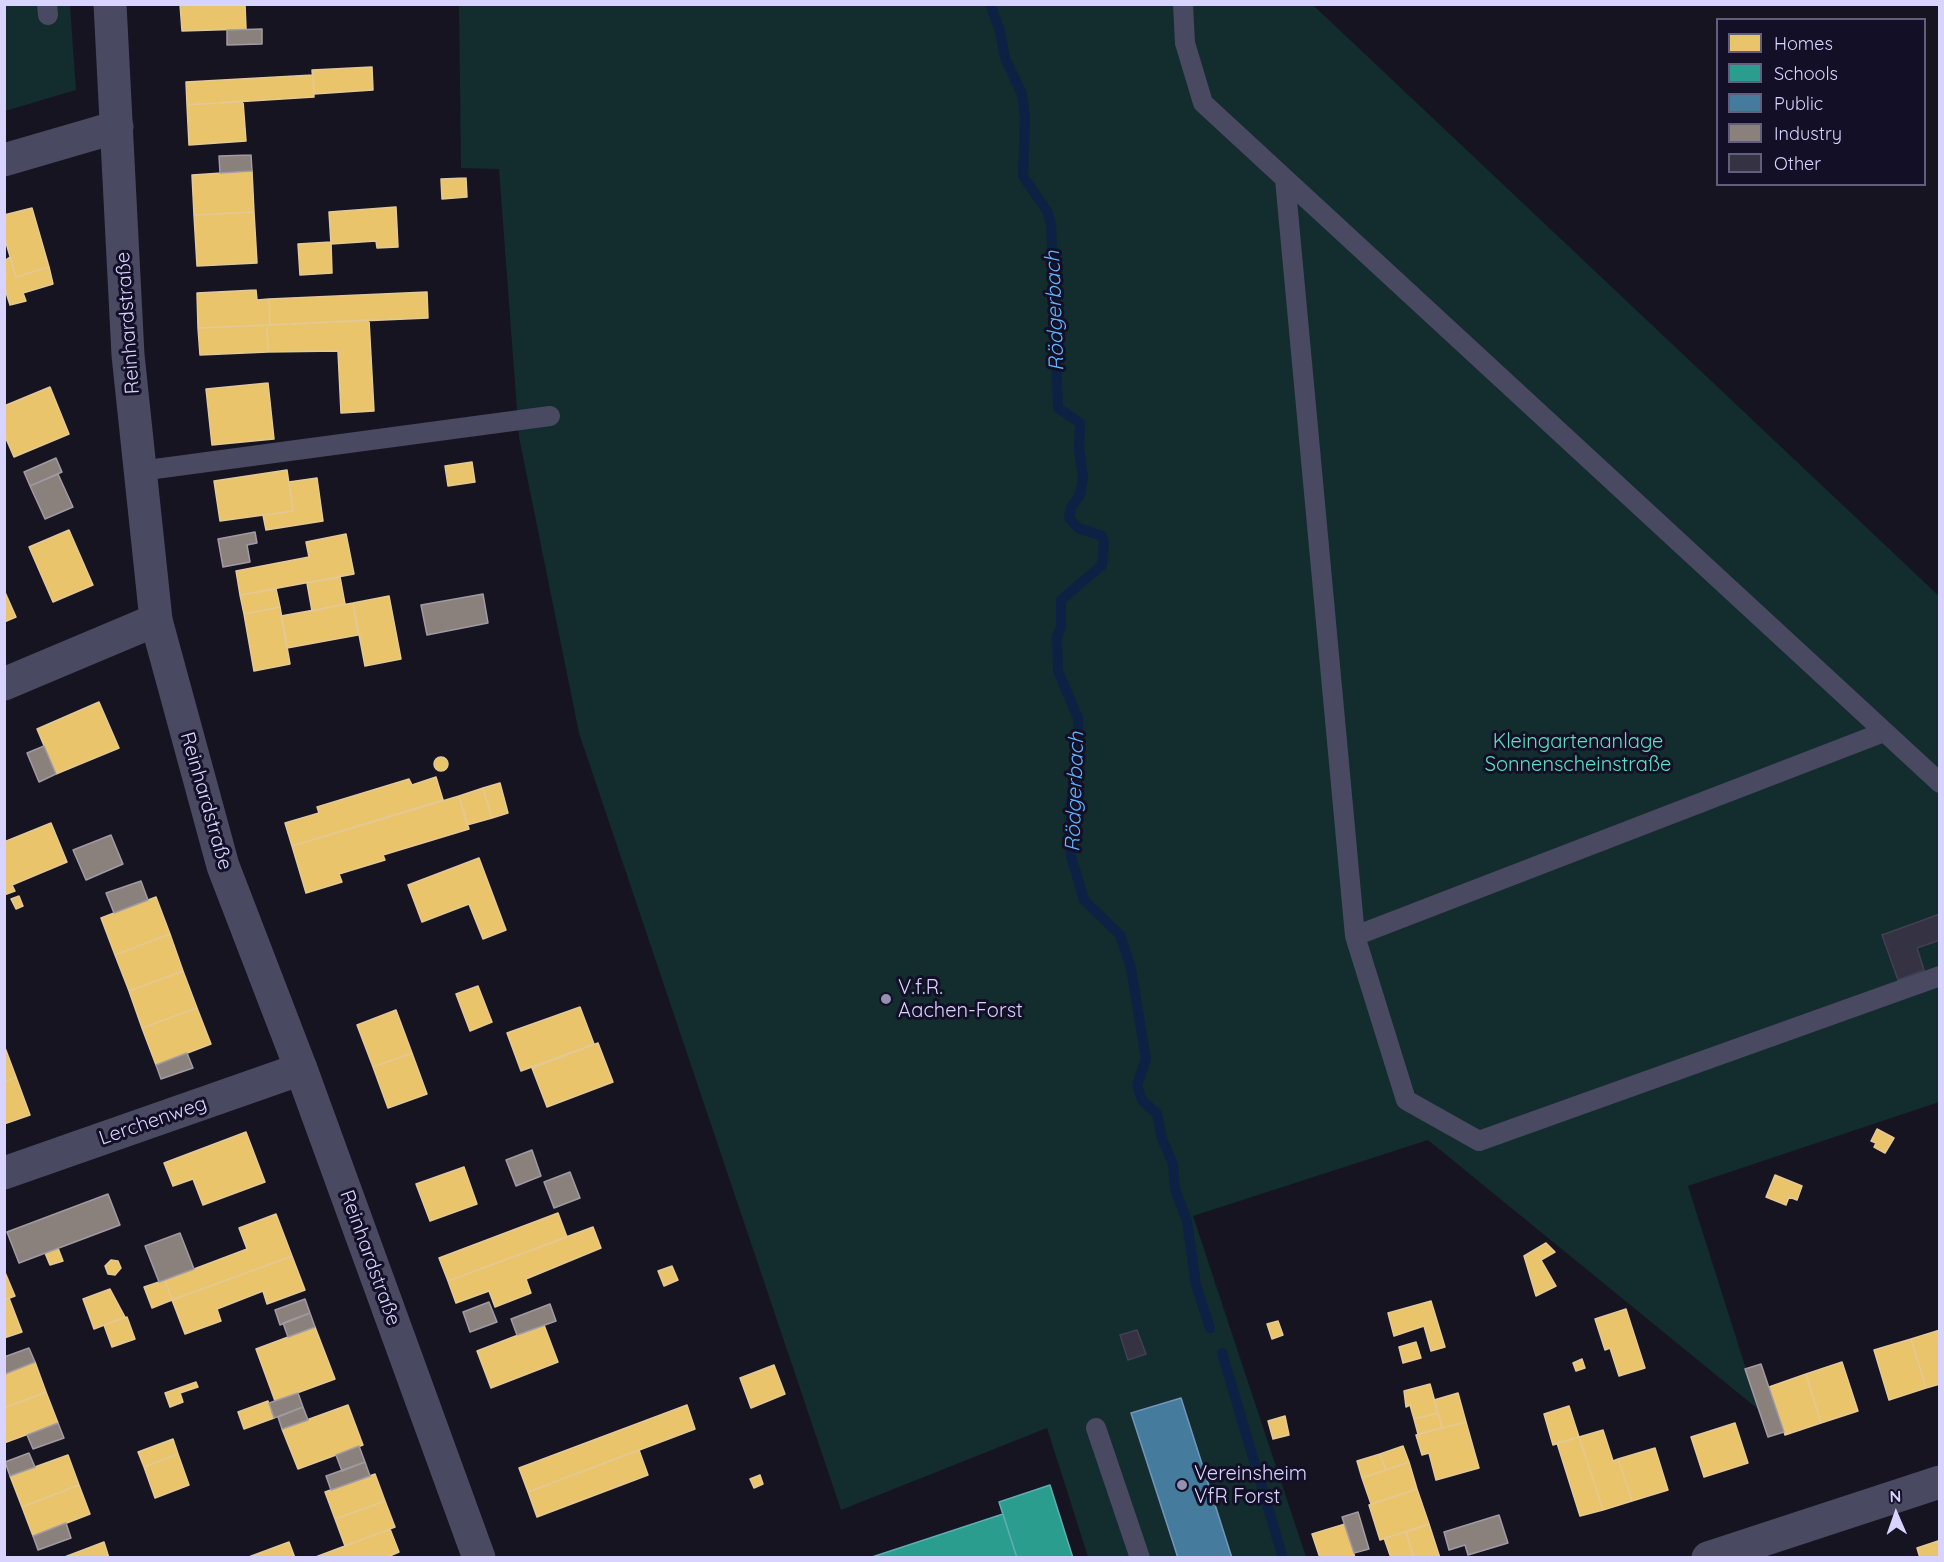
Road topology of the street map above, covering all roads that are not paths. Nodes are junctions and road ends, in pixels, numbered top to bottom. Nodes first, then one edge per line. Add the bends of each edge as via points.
1 (110, 4) edge
2 (1183, 4) edge
3 (117, 127) junction
4 (4, 160) edge
5 (1285, 179) junction
6 (550, 416) dead end
7 (140, 471) junction
8 (156, 620) junction
9 (4, 684) edge
10 (1884, 732) junction
11 (1940, 783) edge
12 (1354, 936) junction
13 (1940, 976) edge
14 (301, 1069) junction
15 (4, 1173) edge
16 (1096, 1428) dead end
17 (1940, 1482) edge
18 (479, 1557) edge
19 (1140, 1557) edge
20 (1708, 1557) edge

1 - 3 street, Reinhardstraße
2 - 5 lane via 1185,43 1203,103
3 - 4 street
3 - 7 street, Reinhardstraße via 128,355
5 - 10 lane
5 - 12 lane
6 - 7 lane
7 - 8 street, Reinhardstraße
8 - 9 street
8 - 14 street, Reinhardstraße via 223,866
10 - 11 lane
10 - 12 lane
12 - 13 lane via 1406,1100 1479,1141
14 - 15 street, Lerchenweg
14 - 18 street, Reinhardstraße
16 - 19 lane
17 - 20 street

